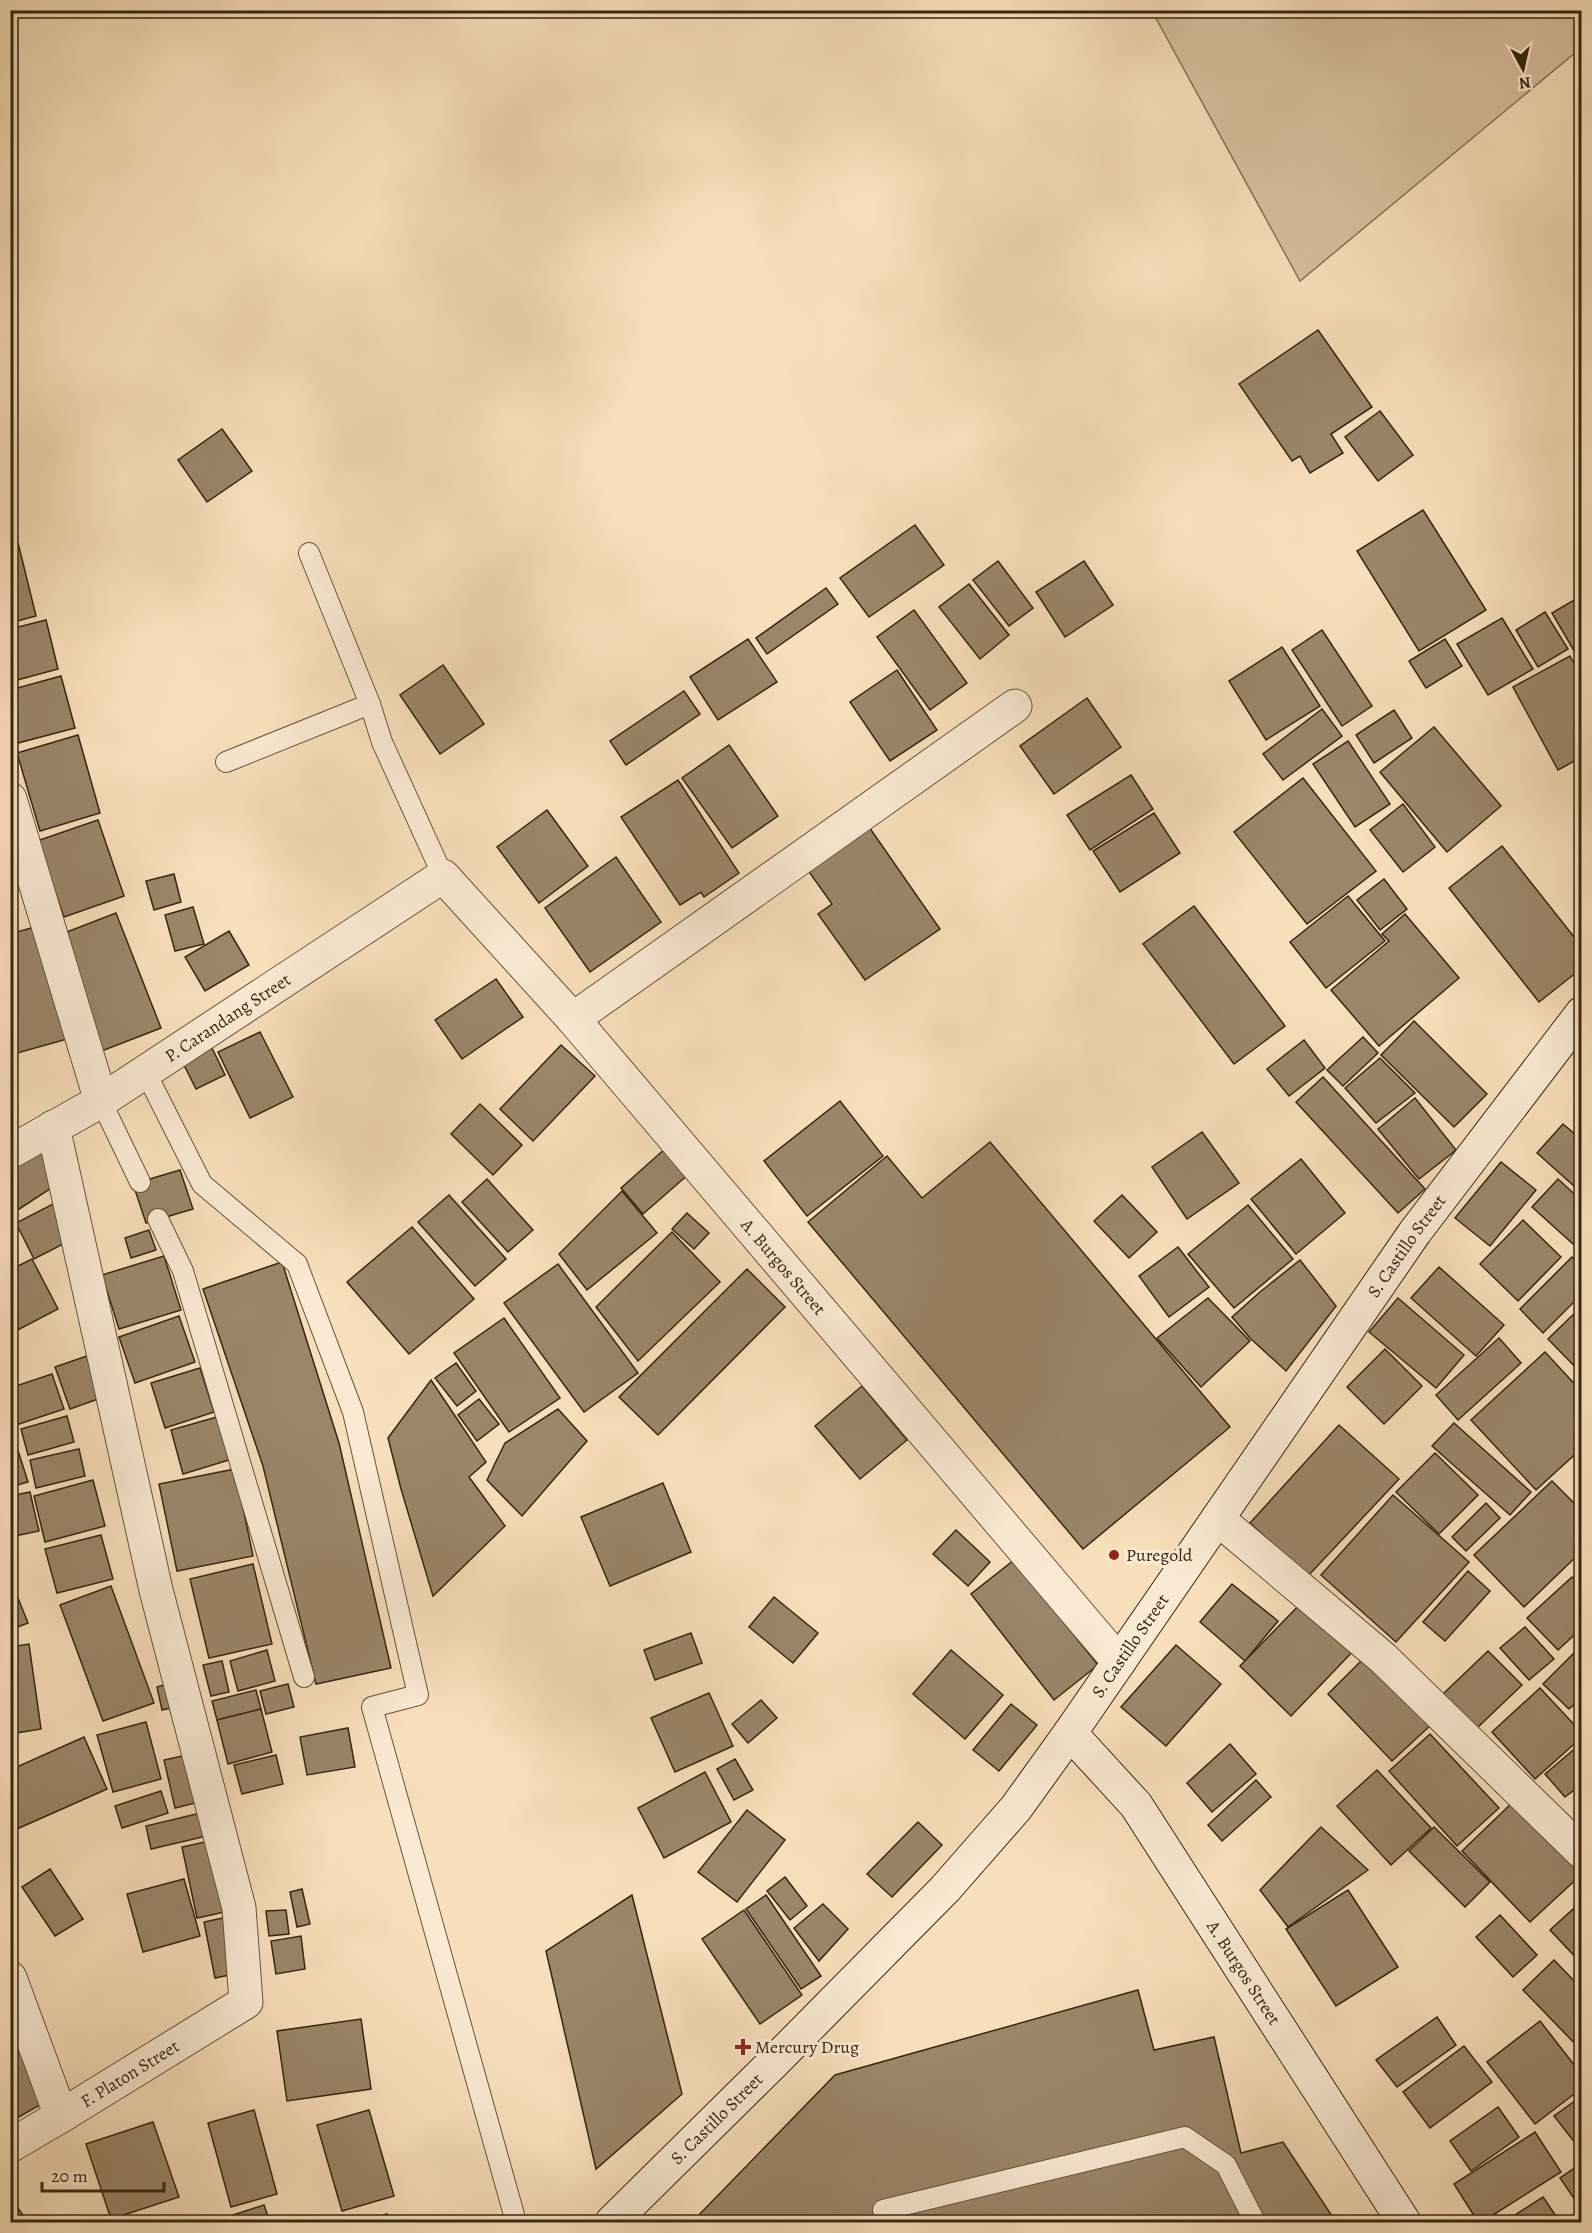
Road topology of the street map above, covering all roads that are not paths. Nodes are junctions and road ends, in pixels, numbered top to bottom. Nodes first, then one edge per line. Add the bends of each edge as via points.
1 (309, 553) dead end
2 (370, 704) junction
3 (1015, 706) dead end
4 (226, 762) dead end
5 (10, 798) edge
6 (443, 876) junction
7 (1581, 1013) edge
8 (573, 1019) junction
9 (146, 1071) junction
10 (101, 1101) junction
11 (53, 1127) junction
12 (10, 1152) edge
13 (141, 1182) dead end
14 (158, 1219) dead end
15 (1218, 1519) junction
16 (1119, 1662) junction
17 (304, 1677) dead end
18 (1070, 1733) junction
19 (1581, 1852) edge
20 (10, 1978) edge
21 (61, 2116) junction
22 (10, 2146) edge
23 (883, 2210) dead end
24 (516, 2223) edge
25 (612, 2223) edge
26 (1255, 2223) edge
27 (1404, 2223) edge

1 - 2 lane
2 - 4 lane
2 - 6 lane via 382,742
3 - 8 street
5 - 10 street
6 - 8 street, A. Burgos Street
6 - 9 street, P. Carandang Street
7 - 15 street, S. Castillo Street via 1415,1232
8 - 16 street, A. Burgos Street
9 - 10 street, P. Carandang Street
9 - 24 lane via 202,1184 297,1264 353,1412 418,1695 372,1707
10 - 11 street, P. Carandang Street
10 - 13 lane
11 - 12 street, P. Carandang Street
11 - 21 street, F. Platon Street via 156,1590 239,1908 246,2002
14 - 17 lane via 183,1271
15 - 16 street, S. Castillo Street
15 - 19 street via 1383,1658
16 - 18 street, S. Castillo Street
18 - 25 street, S. Castillo Street via 1016,1808 945,1889
18 - 27 street, A. Burgos Street via 1136,1805
20 - 21 street
21 - 22 street, F. Platon Street
23 - 26 lane via 1185,2137 1226,2165

